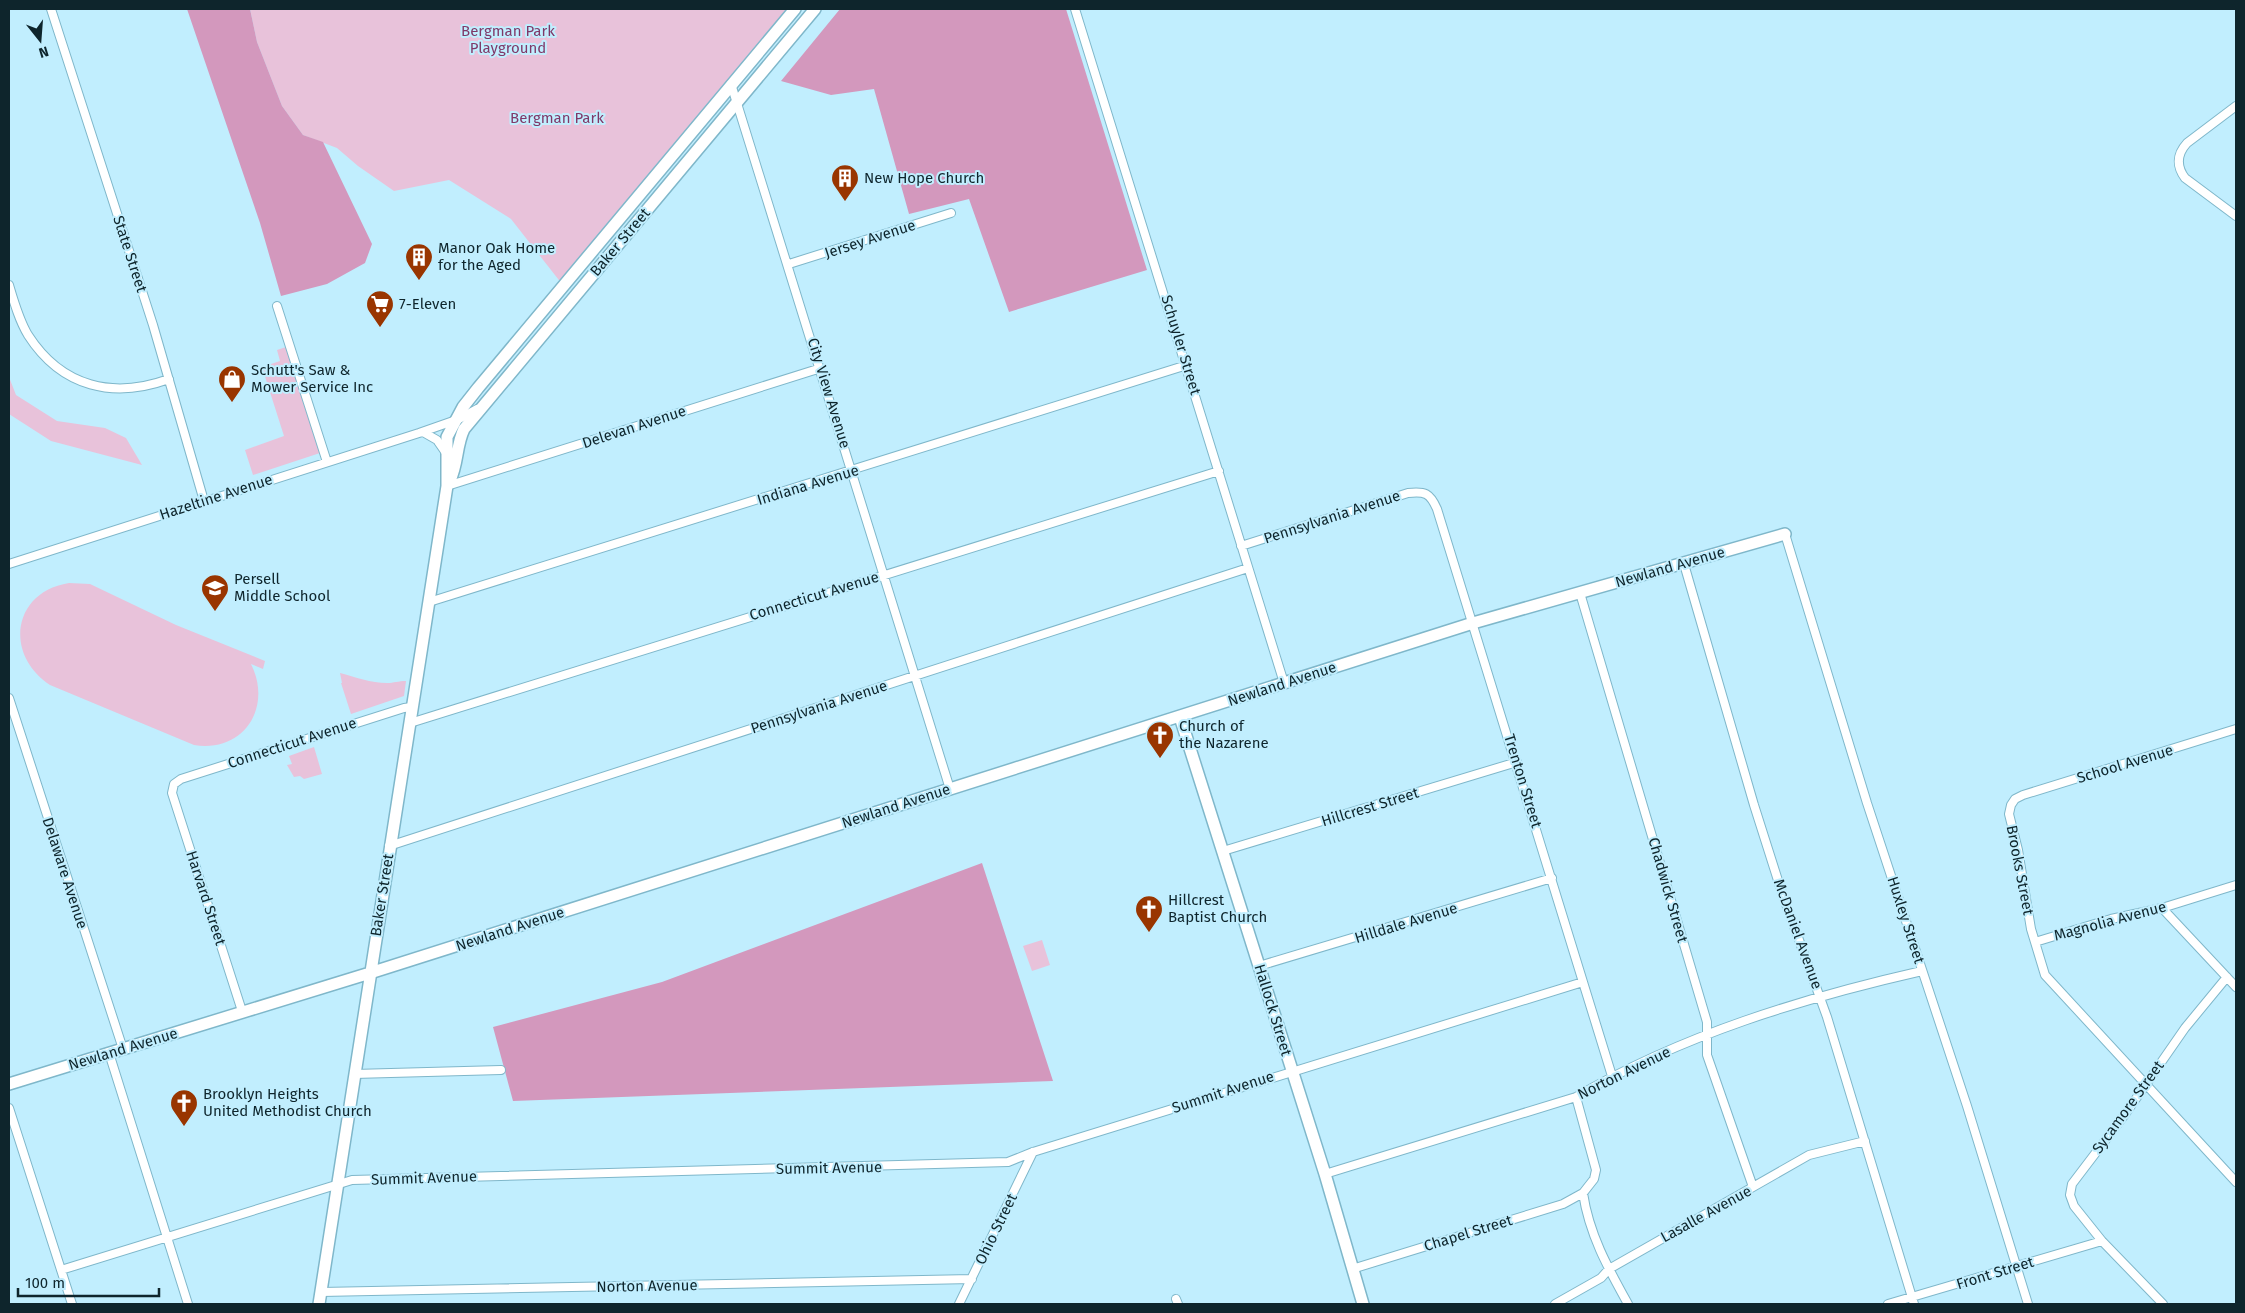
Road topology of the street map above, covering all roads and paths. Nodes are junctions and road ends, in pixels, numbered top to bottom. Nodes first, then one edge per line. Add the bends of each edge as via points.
1 (51, 9) edge
2 (795, 9) edge
3 (815, 9) edge
4 (1076, 9) edge
5 (731, 84) junction
6 (737, 101) junction
7 (2236, 106) edge
8 (951, 213) dead end
9 (2236, 216) edge
10 (789, 264) junction
11 (9, 286) edge
12 (277, 306) dead end
13 (1187, 365) junction
14 (821, 368) junction
15 (170, 379) junction
16 (487, 401) junction
17 (454, 420) junction
18 (423, 432) junction
19 (447, 456) junction
20 (327, 462) junction
21 (852, 471) junction
22 (1219, 471) junction
23 (447, 486) junction
24 (1424, 492) joint
25 (204, 501) junction
26 (1785, 534) joint
27 (1241, 546) junction
28 (9, 564) edge
29 (1684, 564) junction
30 (1248, 568) junction
31 (884, 574) junction
32 (1580, 593) junction
33 (429, 602) junction
34 (1473, 623) junction
35 (916, 676) junction
36 (1284, 683) junction
37 (9, 698) edge
38 (412, 707) junction
39 (1180, 717) junction
40 (410, 723) junction
41 (2236, 729) edge
42 (1517, 762) junction
43 (174, 784) joint
44 (950, 789) junction
45 (2015, 799) joint
46 (390, 846) junction
47 (1223, 851) junction
48 (1552, 878) junction
49 (2236, 885) edge
50 (2162, 908) junction
51 (2034, 942) junction
52 (1259, 966) junction
53 (1922, 971) junction
54 (370, 973) junction
55 (2226, 976) junction
56 (1583, 982) junction
57 (2236, 987) edge
58 (1820, 997) junction
59 (242, 1011) junction
60 (1707, 1035) junction
61 (123, 1049) junction
62 (109, 1053) junction
63 (501, 1070) dead end
64 (1292, 1070) junction
65 (354, 1074) junction
66 (1612, 1076) junction
67 (9, 1084) edge
68 (2146, 1084) junction
69 (1576, 1097) junction
70 (9, 1108) edge
71 (1865, 1141) junction
72 (1033, 1152) junction
73 (1325, 1174) junction
74 (2236, 1182) edge
75 (338, 1184) junction
76 (1753, 1187) junction
77 (1583, 1193) junction
78 (166, 1237) junction
79 (2102, 1241) junction
80 (2016, 1267) junction
81 (1352, 1269) junction
82 (1609, 1269) junction
83 (61, 1270) junction
84 (972, 1278) junction
85 (321, 1292) junction
86 (1913, 1301) edge
87 (72, 1304) edge
88 (188, 1304) edge
89 (319, 1304) edge
90 (959, 1304) edge
91 (1363, 1304) edge
92 (1555, 1304) edge
93 (1628, 1304) edge
94 (1888, 1304) edge
95 (2028, 1304) edge
96 (2163, 1304) edge

1 - 15 street, State Street
2 - 5 street, Baker Street
3 - 6 street, Baker Street
4 - 13 street, Schuyler Street
5 - 6 street, City View Avenue
5 - 17 street, Baker Street
6 - 10 street, City View Avenue
6 - 16 street, Baker Street
7 - 9 street via 2187,143 2178,159 2185,178
8 - 10 street, Jersey Avenue
10 - 14 street, City View Avenue
11 - 15 street via 28,335 61,370 93,386 117,389 148,387
12 - 20 street
13 - 21 street, Indiana Avenue
13 - 22 street, Schuyler Street
14 - 21 street, City View Avenue
14 - 23 street, Delevan Avenue
15 - 25 street, State Street
16 - 17 street, Hazeltine Avenue via 472,413
16 - 23 street, Baker Street via 459,438 454,472
17 - 18 street, Hazeltine Avenue
17 - 19 street, Baker Street via 447,437
18 - 19 street via 437,440
18 - 20 street, Hazeltine Avenue
19 - 23 street, Baker Street
20 - 25 street, Hazeltine Avenue
21 - 31 street, City View Avenue
21 - 33 street, Indiana Avenue
22 - 27 street, Schuyler Street
22 - 31 street, Connecticut Avenue
23 - 33 street, Baker Street
24 - 27 street, Pennsylvania Avenue via 1408,492
24 - 34 street, Trenton Street via 1431,496 1437,508
25 - 28 street, Hazeltine Avenue
26 - 29 street, Newland Avenue
26 - 53 street, Huxley Street via 1867,804
27 - 30 street, Schuyler Street
29 - 32 street, Newland Avenue
29 - 58 street, McDaniel Avenue via 1754,805
30 - 35 street, Pennsylvania Avenue
30 - 36 street, Schuyler Street
31 - 35 street, City View Avenue
31 - 40 street, Connecticut Avenue
32 - 34 street, Newland Avenue
32 - 60 street, Chadwick Street via 1707,1022
33 - 38 street, Baker Street
34 - 36 street, Newland Avenue
34 - 42 street, Trenton Street
35 - 44 street, City View Avenue
35 - 46 street, Pennsylvania Avenue
36 - 39 street, Newland Avenue
37 - 61 street, Delaware Avenue
38 - 40 street, Baker Street
38 - 43 street, Connecticut Avenue via 181,779
39 - 44 street, Newland Avenue
39 - 47 street, Hallock Street
40 - 46 street, Baker Street
41 - 45 street, School Avenue
42 - 47 street, Hillcrest Street
42 - 48 street, Trenton Street
43 - 59 street, Harvard Street via 172,793
44 - 54 street, Newland Avenue
45 - 51 street, Brooks Street via 2009,814
46 - 54 street, Baker Street
47 - 52 street, Hallock Street
48 - 52 street, Hilldale Avenue
48 - 56 street, Trenton Street
49 - 50 street, Magnolia Avenue
50 - 51 street, Magnolia Avenue
50 - 55 street
51 - 68 street, Magnolia Avenue via 2045,975 2056,989
52 - 64 street, Hallock Street
53 - 58 street, Norton Avenue
53 - 80 street, Huxley Street
54 - 59 street, Newland Avenue
54 - 65 street, Baker Street
55 - 57 street
55 - 68 street, Sycamore Street
56 - 64 street, Summit Avenue
56 - 66 street, Trenton Street
58 - 60 street, Norton Avenue
58 - 71 street, McDaniel Avenue
59 - 61 street, Newland Avenue
60 - 66 street, Norton Avenue
60 - 76 street, Chadwick Street via 1708,1055
61 - 62 street, Newland Avenue
62 - 67 street, Newland Avenue
62 - 78 street
63 - 65 street
64 - 72 street, Summit Avenue
64 - 73 street, Hallock Street
65 - 75 street, Baker Street
66 - 69 street, Norton Avenue
68 - 74 street, Magnolia Avenue
68 - 79 street, Sycamore Street via 2072,1184 2070,1195 2074,1206
69 - 73 street, Norton Avenue
69 - 77 street via 1596,1170
70 - 83 street
71 - 76 street, Lasalle Avenue via 1809,1156
71 - 86 street, McDaniel Avenue
72 - 75 street, Summit Avenue via 1008,1162 983,1164 437,1177 352,1180
72 - 84 street, Ohio Street
73 - 81 street, Hallock Street
75 - 78 street, Summit Avenue
75 - 85 street, Baker Street
76 - 82 street, Lasalle Avenue
77 - 81 street, Chapel Street via 1563,1204
77 - 82 street via 1587,1218
78 - 83 street, Summit Avenue
78 - 88 street
79 - 80 street, Front Street
79 - 96 street, Sycamore Street
80 - 86 street, Front Street
80 - 95 street, Huxley Street
81 - 91 street, Hallock Street
82 - 92 street, Lasalle Avenue via 1600,1278
82 - 93 street
83 - 87 street
84 - 85 street, Norton Avenue
84 - 90 street, Ohio Street
85 - 89 street, Baker Street
86 - 94 street, Front Street

